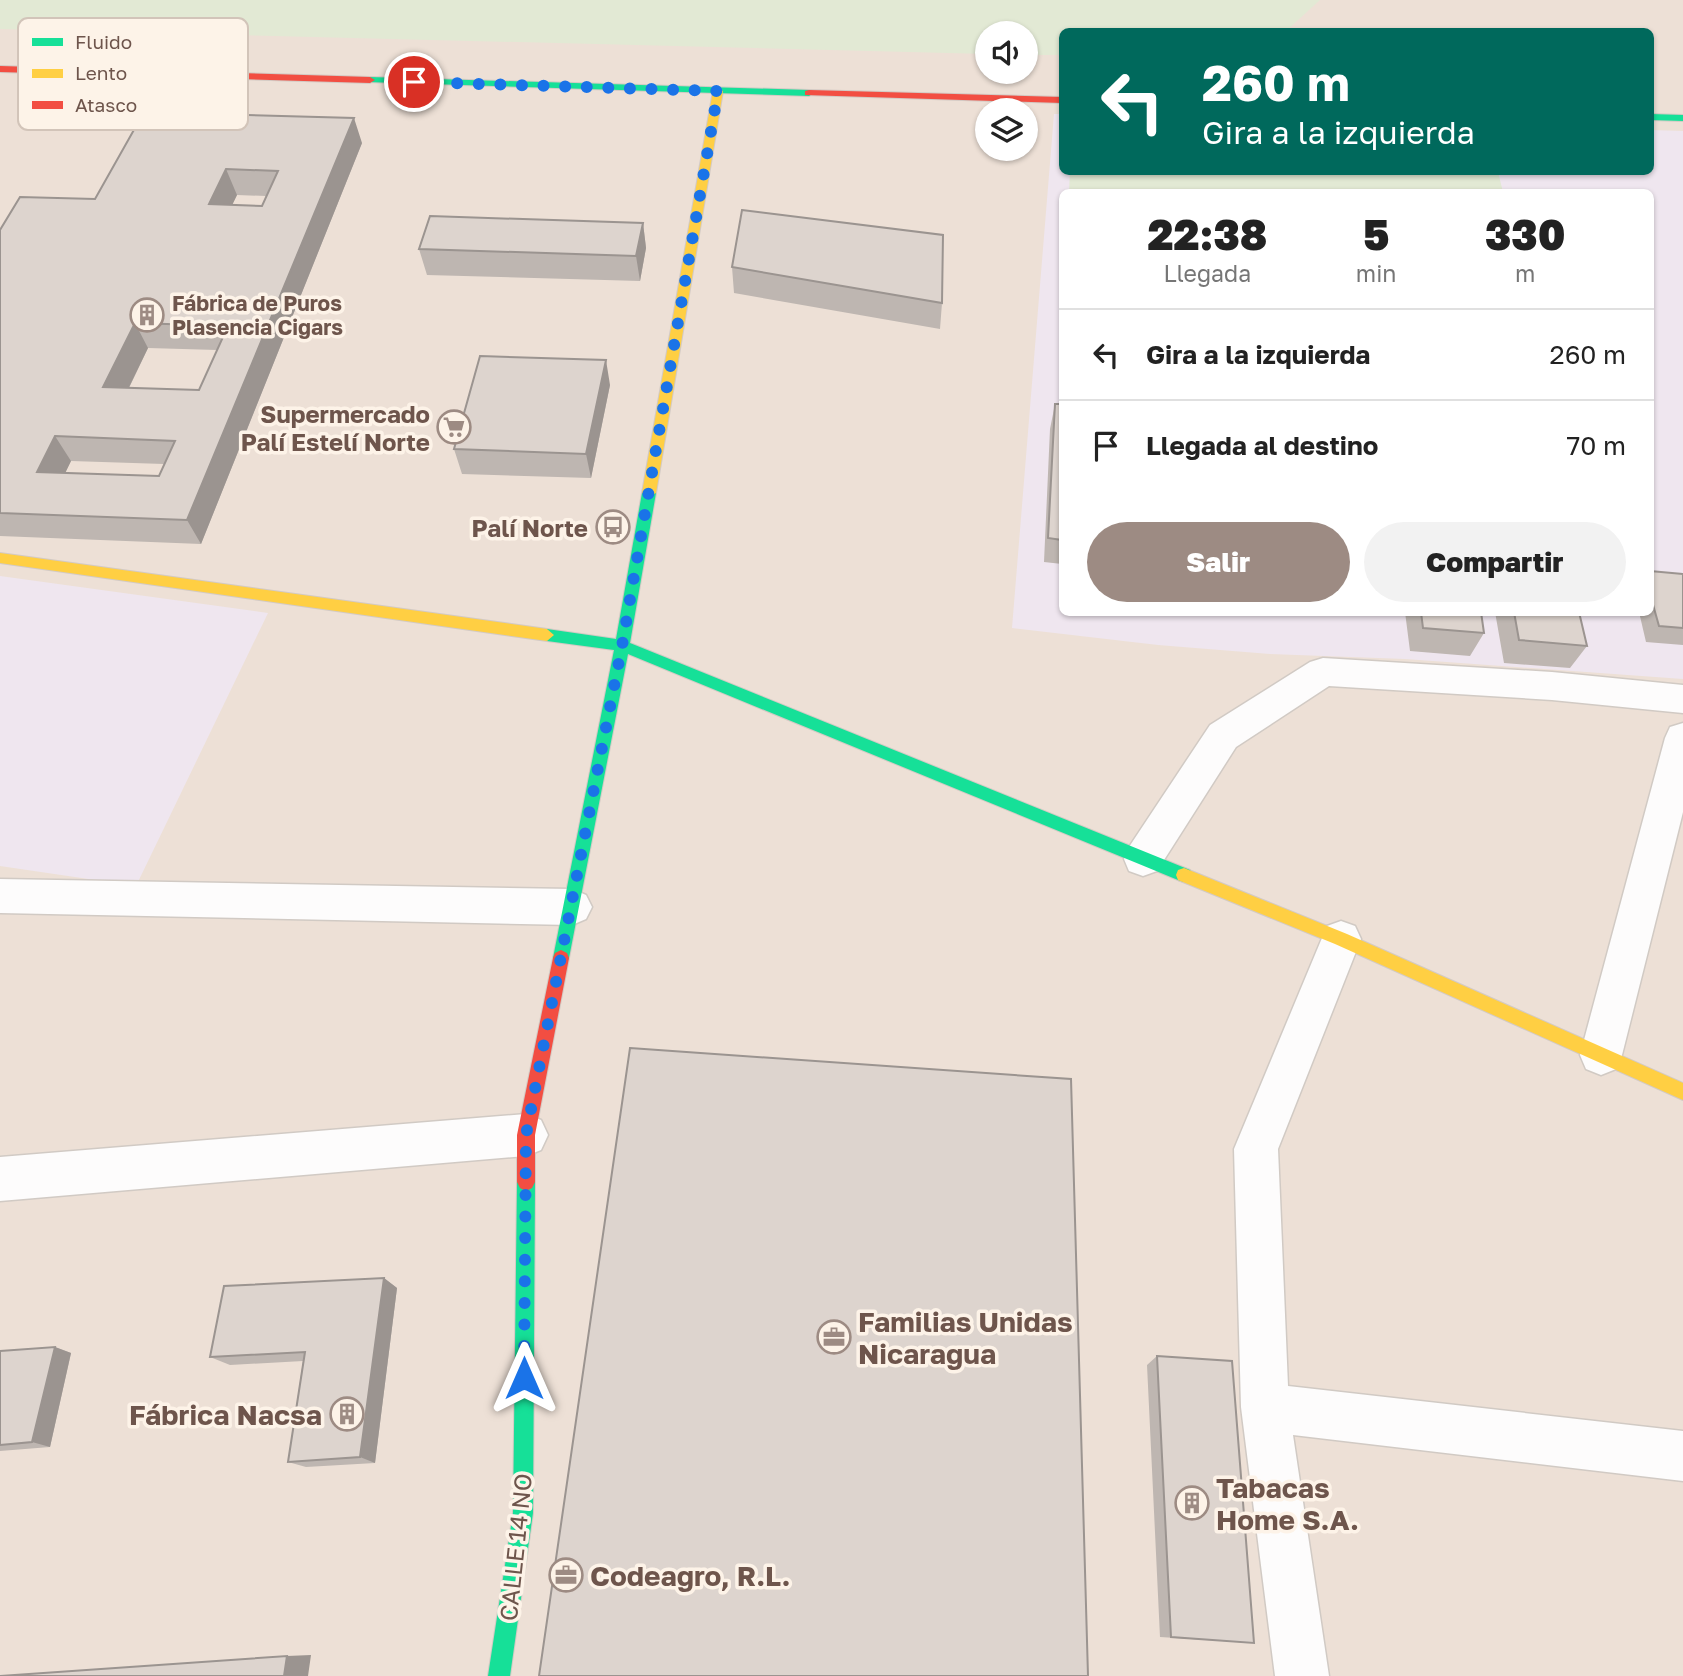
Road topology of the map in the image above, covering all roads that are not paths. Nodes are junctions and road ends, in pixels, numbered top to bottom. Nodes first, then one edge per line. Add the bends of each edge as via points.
1 (0, 69) edge
2 (18, 70) edge
3 (248, 77) edge
4 (718, 91) junction
5 (1059, 100) edge
6 (1654, 117) edge
7 (1683, 118) edge
8 (0, 558) edge
9 (622, 646) junction
10 (1683, 699) edge
11 (1683, 738) edge
12 (1143, 859) junction
13 (0, 895) edge
14 (572, 907) junction
15 (1341, 939) junction
16 (1601, 1055) junction
17 (1683, 1092) edge
18 (526, 1135) junction
19 (0, 1179) edge
20 (1265, 1407) junction
21 (1683, 1456) edge
22 (499, 1676) edge
23 (1302, 1676) edge

1 - 2 street
3 - 4 street
4 - 5 street
4 - 9 street, CALLE 14 NO
6 - 7 street
8 - 9 street
9 - 12 street
9 - 14 street, CALLE 14 NO
10 - 12 street via 1323,672 1223,736
11 - 16 street
12 - 15 street
13 - 14 street
14 - 18 street, CALLE 14 NO
15 - 16 street
15 - 20 street via 1256,1149
16 - 17 street
18 - 19 street
18 - 22 street, CALLE 14 NO via 523,1513
20 - 21 street
20 - 23 street

